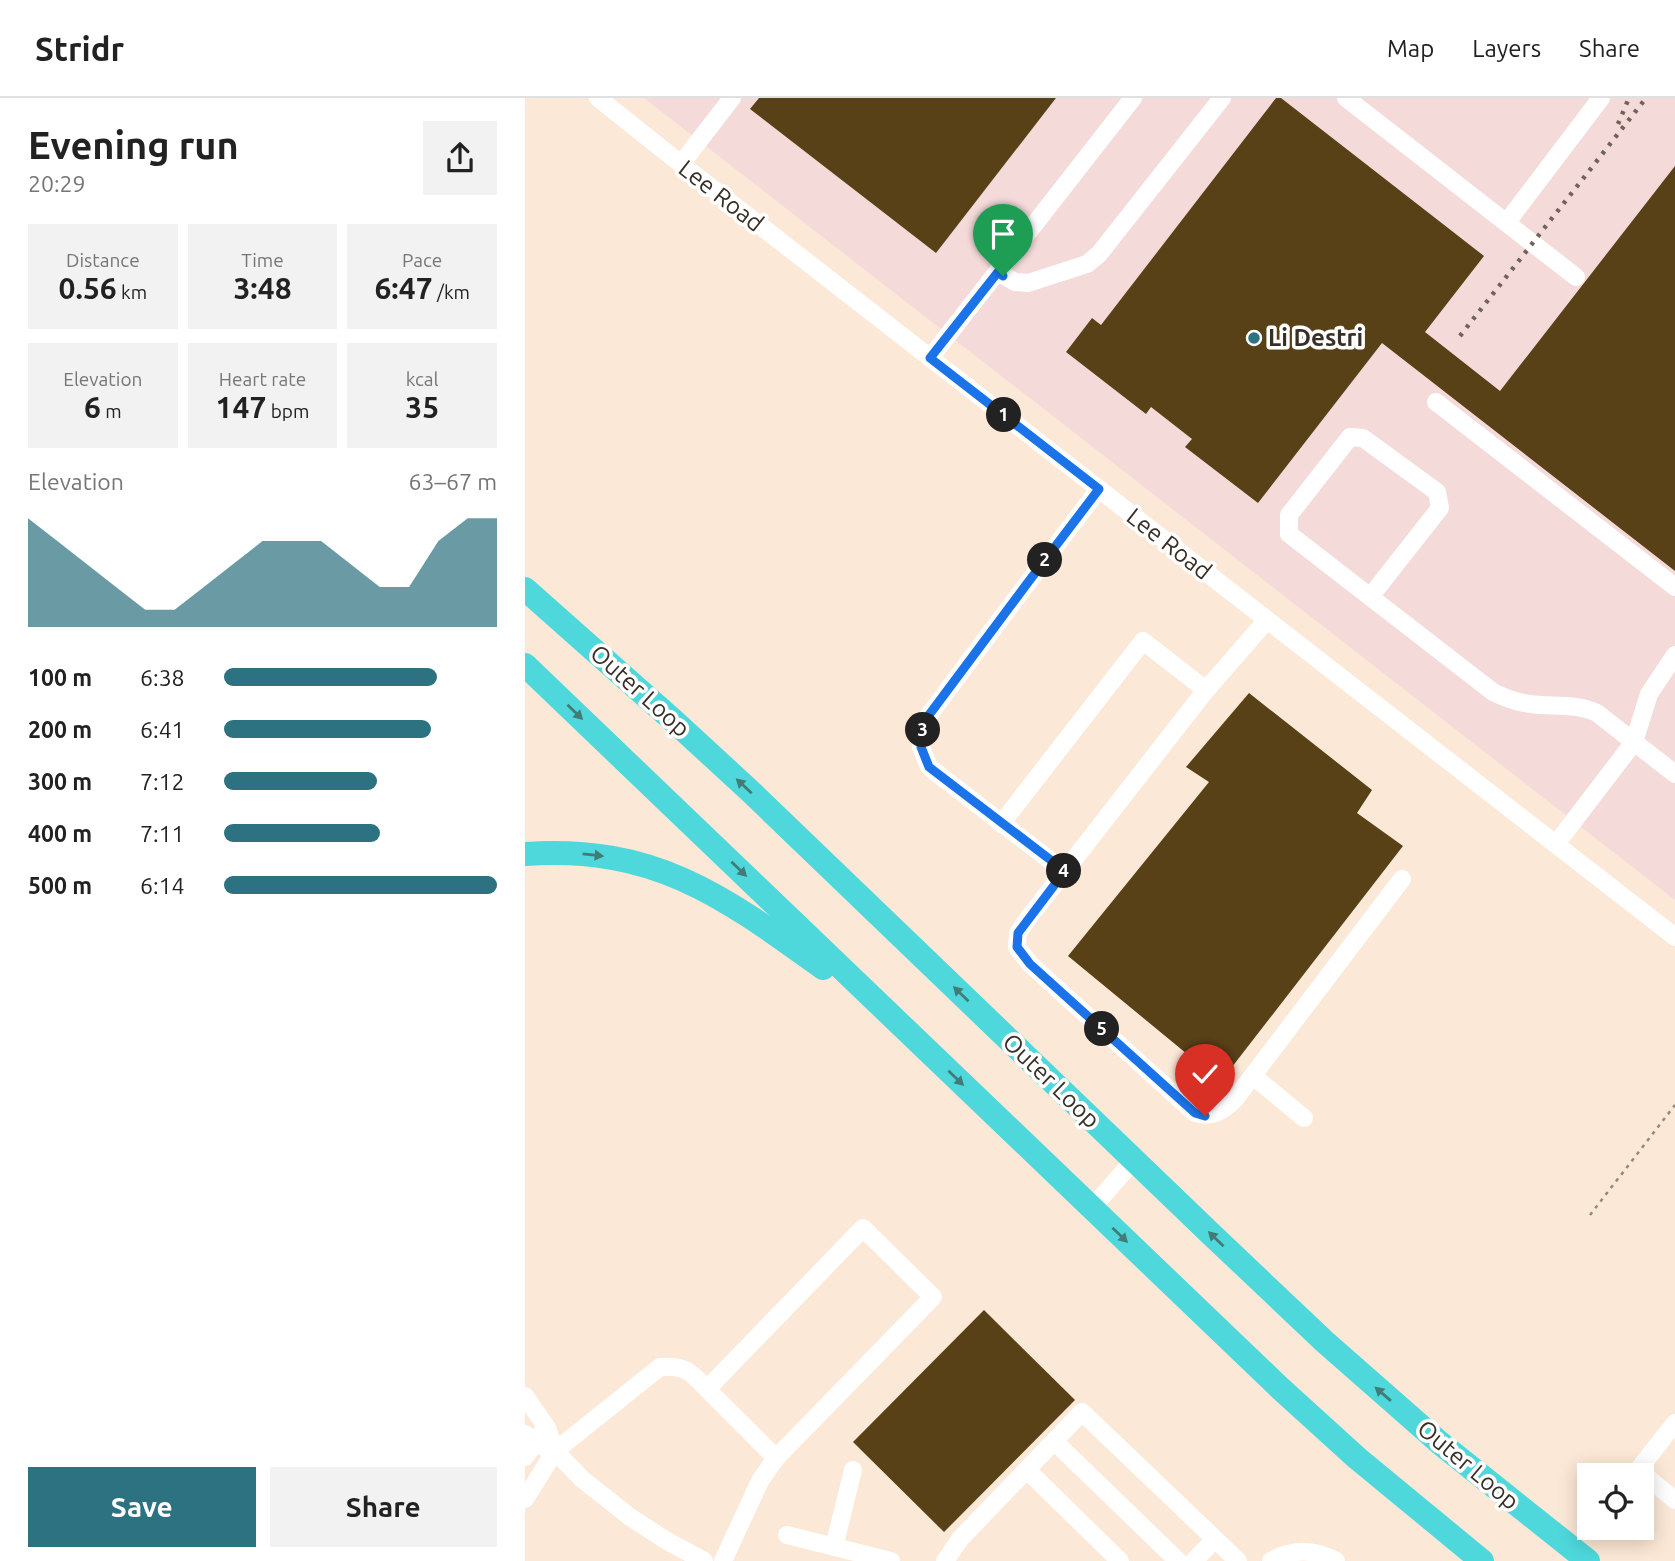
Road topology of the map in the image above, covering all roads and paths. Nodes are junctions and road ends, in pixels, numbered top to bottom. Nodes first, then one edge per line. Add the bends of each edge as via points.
1 (598, 98) edge
2 (732, 98) edge
3 (1133, 98) edge
4 (1223, 98) edge
5 (1346, 98) edge
6 (1601, 98) edge
7 (681, 164) junction
8 (1507, 222) junction
9 (998, 272) junction
10 (1576, 277) dead end
11 (930, 358) junction
12 (1436, 402) dead end
13 (1099, 489) junction
14 (525, 571) edge
15 (1675, 587) edge
16 (525, 589) edge
17 (1370, 597) junction
18 (1268, 620) junction
19 (599, 653) junction
20 (1675, 655) edge
21 (525, 665) edge
22 (1206, 690) junction
23 (1635, 742) junction
24 (1675, 774) edge
25 (1001, 824) junction
26 (1556, 844) junction
27 (525, 854) edge
28 (1065, 871) junction
29 (1402, 879) dead end
30 (1672, 930) edge
31 (919, 1043) junction
32 (1253, 1076) junction
33 (1675, 1105) edge
34 (1304, 1118) dead end
35 (1134, 1160) junction
36 (1092, 1208) junction
37 (1590, 1215) dead end
38 (707, 1389) junction
39 (525, 1396) edge
40 (1675, 1423) edge
41 (533, 1440) edge
42 (1054, 1441) junction
43 (1669, 1444) edge
44 (555, 1451) junction
45 (776, 1458) junction
46 (853, 1470) dead end
47 (1027, 1470) junction
48 (525, 1499) edge
49 (1675, 1500) edge
50 (787, 1535) dead end
51 (1215, 1540) junction
52 (834, 1547) junction
53 (704, 1561) edge
54 (723, 1561) edge
55 (891, 1561) edge
56 (945, 1561) edge
57 (1120, 1561) edge
58 (1178, 1561) edge
59 (1194, 1561) edge
60 (1238, 1561) edge
61 (1271, 1561) edge
62 (1336, 1561) edge
63 (1482, 1561) edge
64 (1588, 1561) edge

1 - 7 street, Lee Road
2 - 7 street
3 - 9 street
4 - 9 street via 1091,262 1028,284
5 - 8 street
6 - 8 street
7 - 11 street, Lee Road
8 - 10 street
9 - 11 street
11 - 13 street, Lee Road
12 - 15 street
13 - 18 street, Lee Road
13 - 25 street via 923,723 921,747 929,767
14 - 19 highway
16 - 19 highway, Outer Loop
17 - 17 street via 1289,534 1289,515 1350,438 1363,438 1437,492 1440,508
17 - 23 street via 1493,692 1526,704 1588,709
18 - 22 street
18 - 26 street, Lee Road
35 -> 19 highway, Outer Loop via 750,791
20 - 23 street via 1649,694
21 -> 31 highway
22 - 25 street via 1143,641
22 - 28 street
23 - 24 street
23 - 26 street
25 - 28 street
26 - 30 street, Lee Road
27 -> 31 highway via 613,857 701,887 767,927
28 - 32 street via 1018,933 1017,947 1030,964 1195,1113 1205,1116 1227,1108
29 - 32 street
31 -> 36 highway
32 - 34 street
33 - 37 path
35 - 36 street
64 -> 35 highway, Outer Loop via 1373,1384
36 -> 63 highway via 1319,1423
38 - 44 street via 677,1365 660,1367
38 - 45 street
38 - 45 street via 863,1228 933,1297
39 - 41 street
40 - 43 street
41 - 44 street
42 - 47 street
42 - 51 street via 1082,1412
42 - 58 street
43 - 49 street via 1638,1470
44 - 48 street
44 - 53 street via 614,1506
45 - 54 street via 760,1481
46 - 52 street
47 - 56 street via 960,1539
47 - 57 street
50 - 52 street
51 - 59 street
51 - 60 street
52 - 55 street
61 - 62 street via 1301,1551

